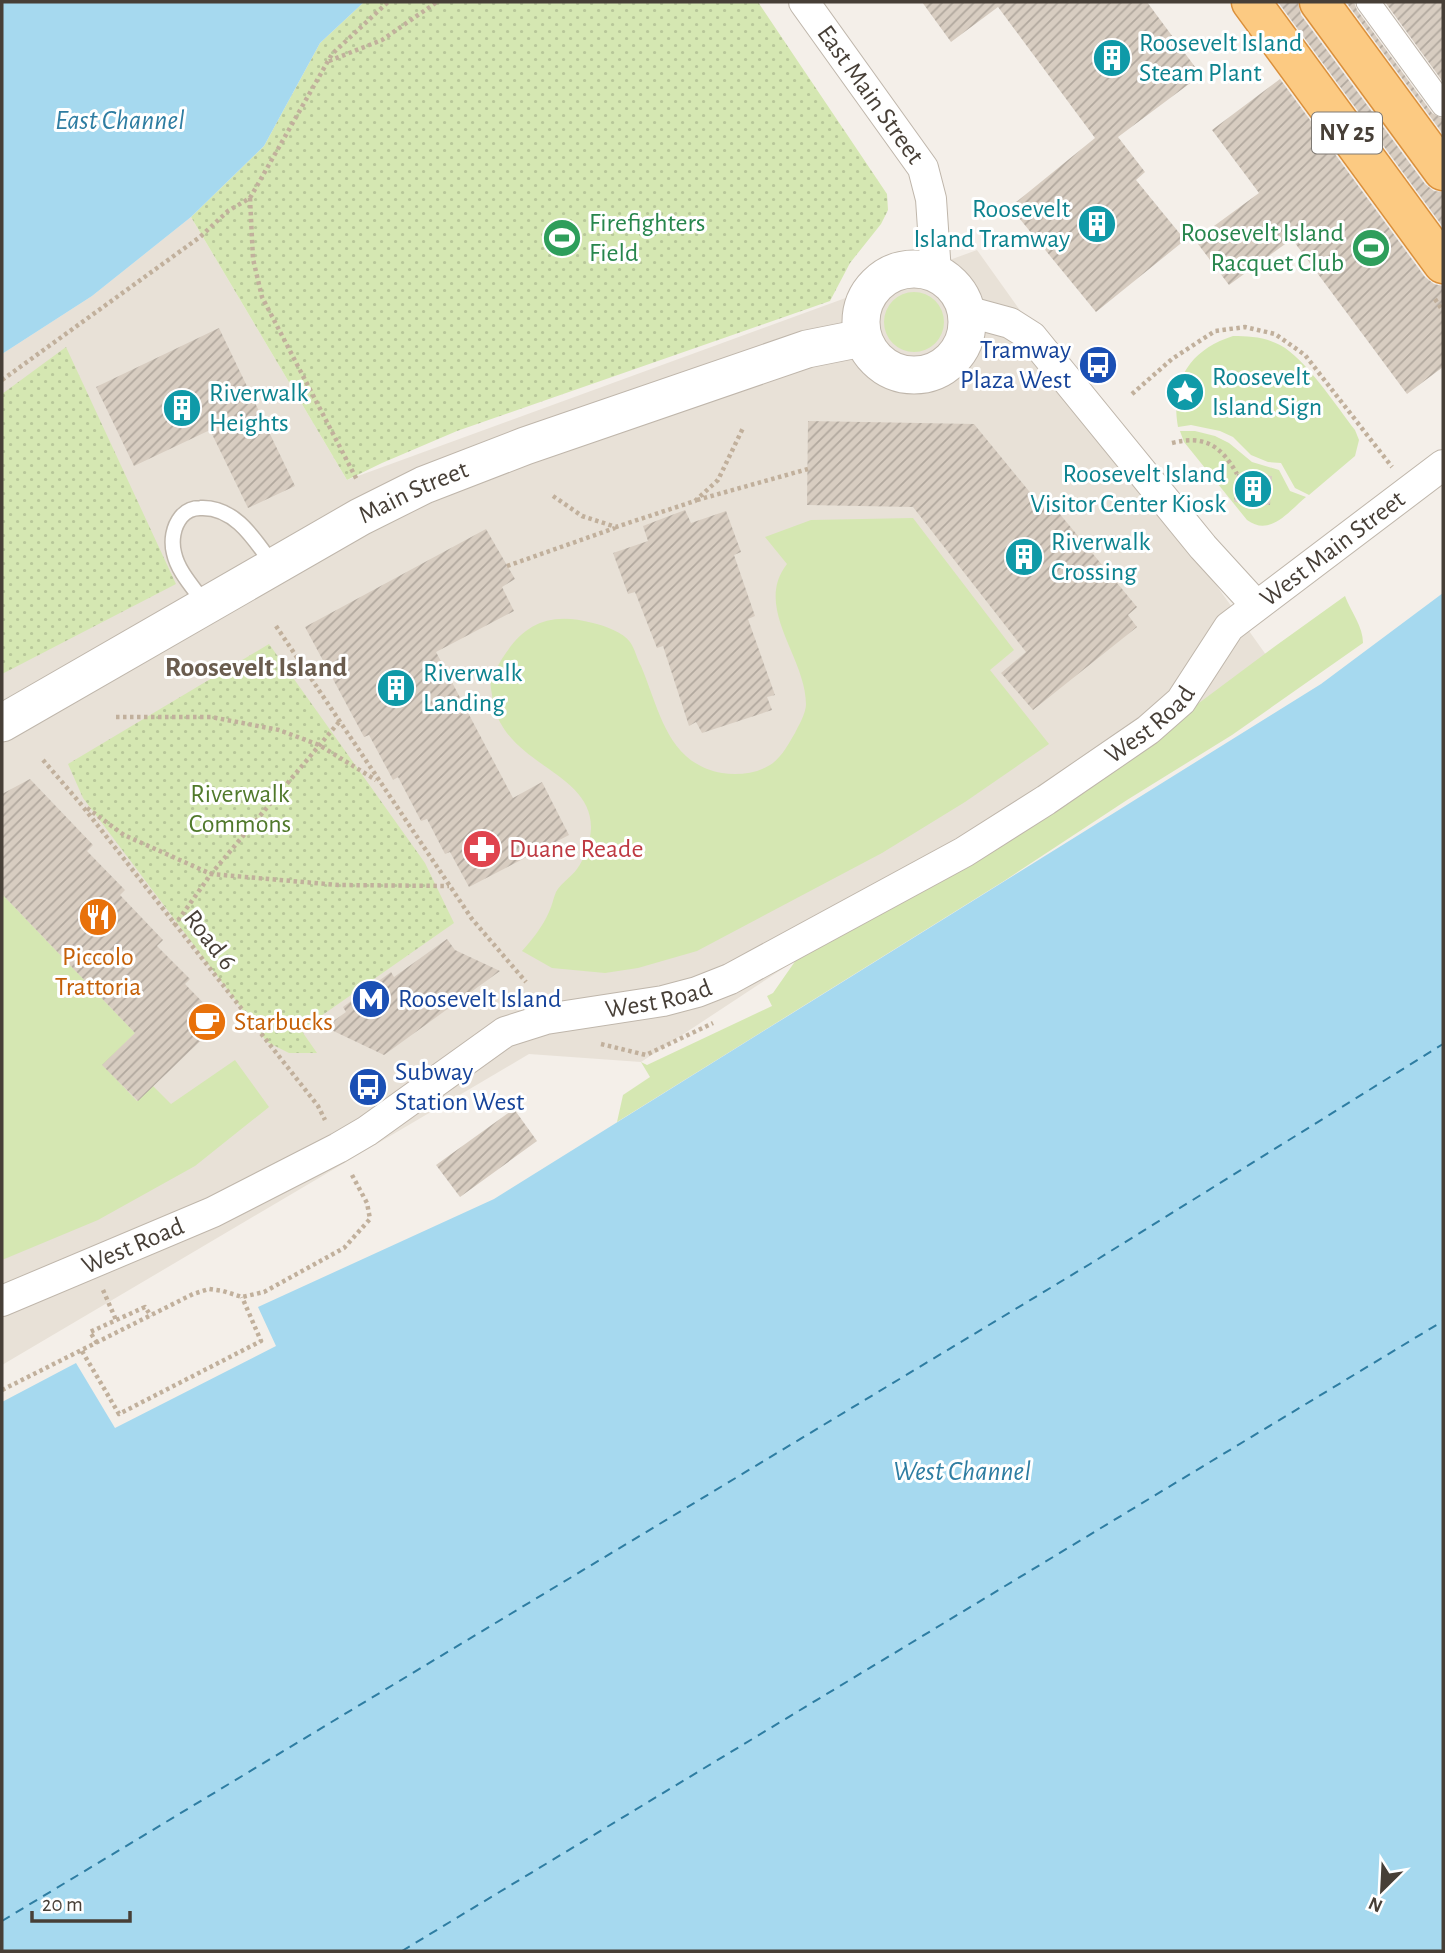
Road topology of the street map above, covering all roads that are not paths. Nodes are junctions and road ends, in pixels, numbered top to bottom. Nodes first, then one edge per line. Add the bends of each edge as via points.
1 (804, 2) edge
2 (1251, 2) edge
3 (1272, 2) edge
4 (1319, 2) edge
5 (1339, 2) edge
6 (1367, 2) edge
7 (1443, 105) edge
8 (1443, 144) edge
9 (1443, 171) edge
10 (1443, 235) edge
11 (1443, 264) edge
12 (936, 273) junction
13 (966, 311) junction
14 (862, 338) junction
15 (1443, 465) edge
16 (273, 566) junction
17 (206, 605) junction
18 (1256, 605) junction
19 (2, 723) edge
20 (2, 1301) edge

1 - 12 street, East Main Street via 923,168 931,199
2 - 11 highway, NY 25
3 - 10 highway
4 - 9 highway
5 - 8 highway, NY 25
6 - 7 street
12 - 13 street via 955,289
12 - 14 street via 902,270 874,287 860,317
13 - 14 street via 968,328 959,351 941,369 926,375 892,372 878,362
13 - 18 street, West Main Street via 1010,323 1032,337
14 - 16 street, Main Street via 807,349 453,473 382,505
15 - 18 street, West Main Street
16 - 17 street, Main Street
16 - 17 lane via 245,527 230,516 211,507 193,508 182,516 172,539 178,565
17 - 19 street, Main Street
18 - 20 street, West Road via 1229,627 1191,687 1166,716 964,852 730,979 697,992 546,1019 505,1032 338,1148 213,1212

